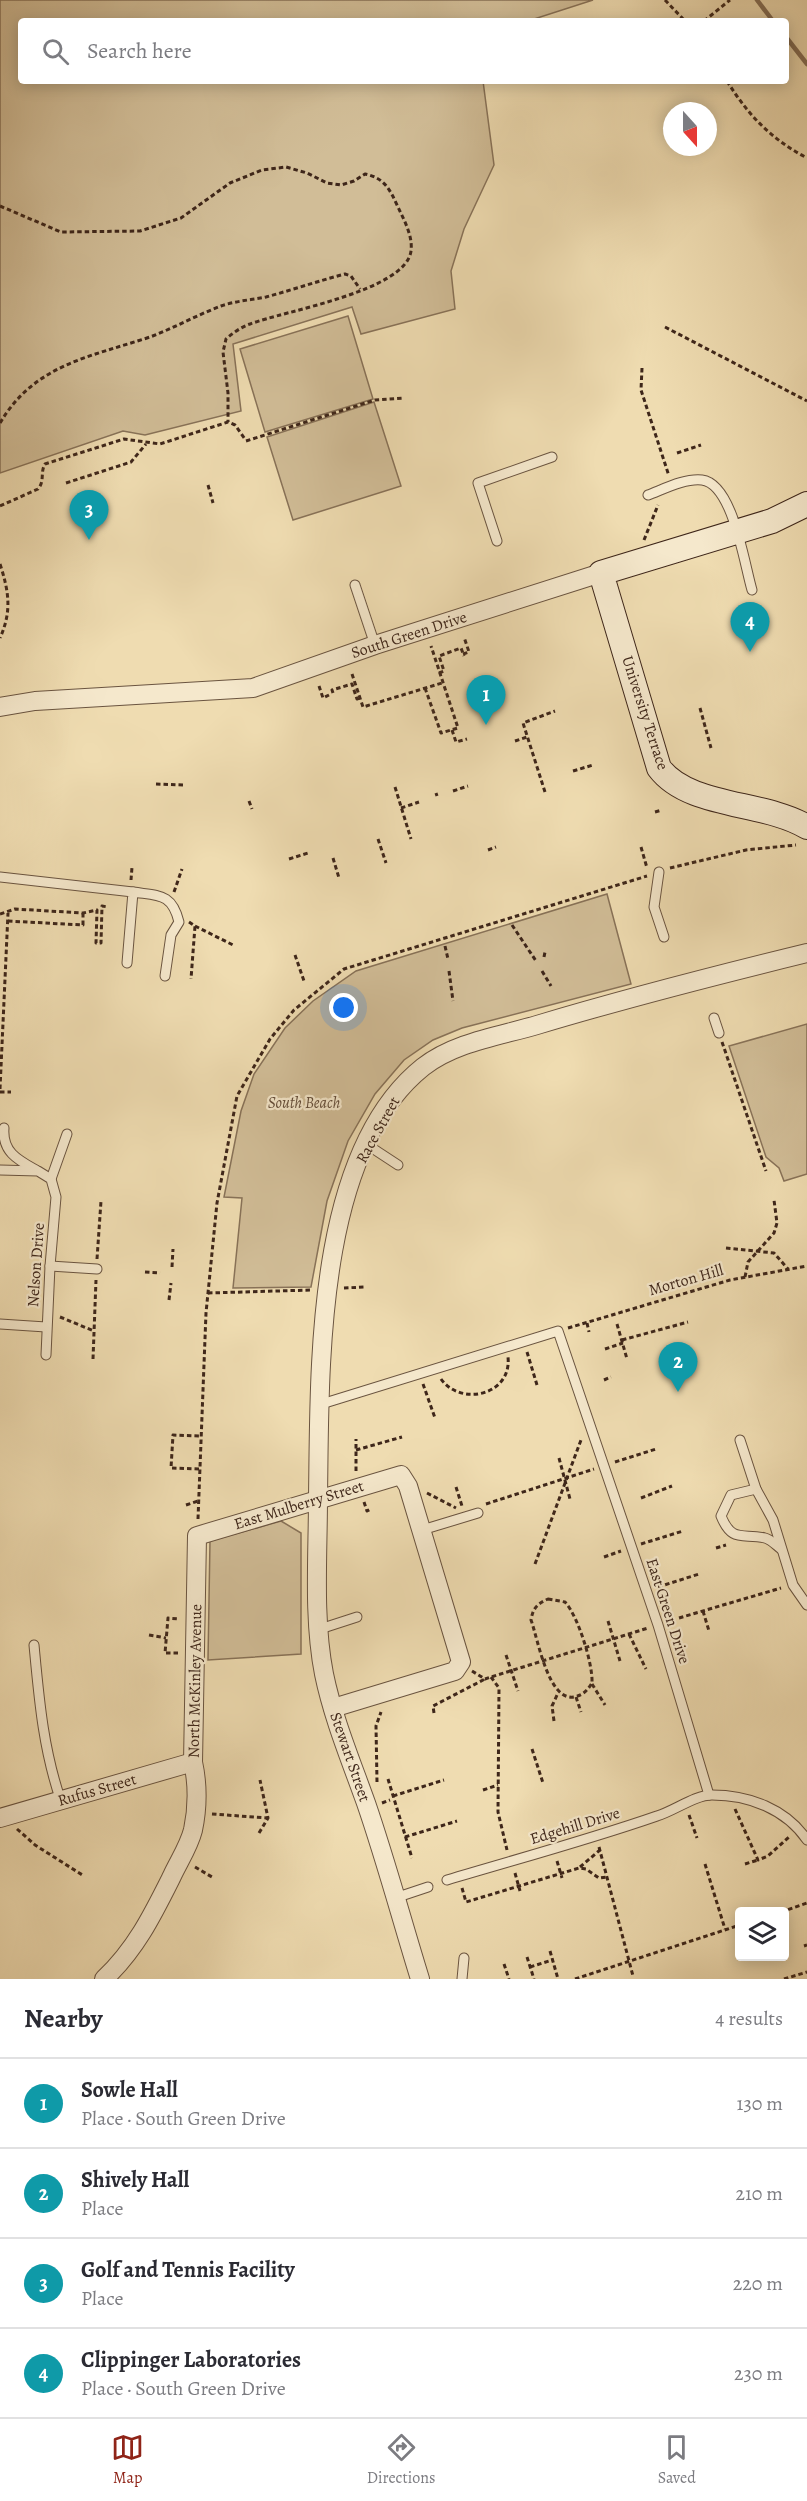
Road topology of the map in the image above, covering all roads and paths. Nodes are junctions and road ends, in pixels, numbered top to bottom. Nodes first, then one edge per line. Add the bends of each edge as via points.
1 (665, 0) edge
2 (730, 0) edge
3 (682, 18) edge
4 (708, 18) edge
5 (729, 84) edge
6 (807, 158) edge
7 (0, 206) edge
8 (360, 289) junction
9 (665, 327) dead end
10 (642, 368) dead end
11 (404, 398) dead end
12 (807, 401) edge
13 (228, 422) junction
14 (0, 423) edge
15 (146, 444) junction
16 (701, 445) dead end
17 (676, 453) dead end
18 (552, 457) dead end
19 (66, 483) dead end
20 (207, 485) dead end
21 (672, 486) junction
22 (659, 491) junction
23 (648, 495) dead end
24 (213, 503) dead end
25 (807, 504) edge
26 (0, 506) edge
27 (737, 532) junction
28 (497, 541) dead end
29 (643, 546) dead end
30 (0, 564) edge
31 (601, 573) junction
32 (355, 585) dead end
33 (752, 590) dead end
34 (464, 637) dead end
35 (0, 638) edge
36 (375, 645) junction
37 (431, 646) dead end
38 (439, 673) junction
39 (352, 674) dead end
40 (444, 685) junction
41 (319, 686) dead end
42 (450, 686) dead end
43 (425, 688) junction
44 (360, 698) junction
45 (457, 705) dead end
46 (0, 707) edge
47 (451, 707) junction
48 (700, 708) dead end
49 (555, 711) dead end
50 (452, 730) junction
51 (527, 737) junction
52 (467, 739) dead end
53 (515, 741) dead end
54 (711, 748) dead end
55 (593, 765) dead end
56 (573, 771) dead end
57 (156, 784) dead end
58 (185, 786) dead end
59 (468, 786) dead end
60 (395, 787) dead end
61 (453, 791) dead end
62 (545, 792) dead end
63 (249, 801) dead end
64 (419, 802) dead end
65 (401, 808) junction
66 (252, 809) dead end
67 (662, 810) dead end
68 (655, 812) dead end
69 (807, 827) edge
70 (378, 839) dead end
71 (411, 839) dead end
72 (496, 847) dead end
73 (641, 847) dead end
74 (488, 850) dead end
75 (308, 853) dead end
76 (333, 858) dead end
77 (289, 859) dead end
78 (386, 863) dead end
79 (132, 867) dead end
80 (648, 868) dead end
81 (182, 869) dead end
82 (659, 872) dead end
83 (0, 877) edge
84 (339, 878) dead end
85 (131, 880) dead end
86 (179, 883) dead end
87 (133, 892) junction
88 (108, 907) dead end
89 (83, 913) junction
90 (0, 914) edge
91 (8, 914) junction
92 (8, 921) junction
93 (512, 925) dead end
94 (664, 937) dead end
95 (233, 945) dead end
96 (445, 946) dead end
97 (545, 952) dead end
98 (807, 953) edge
99 (295, 955) dead end
100 (544, 957) dead end
101 (447, 959) dead end
102 (536, 961) dead end
103 (127, 963) dead end
104 (449, 971) dead end
105 (542, 971) dead end
106 (165, 976) dead end
107 (191, 979) dead end
108 (304, 981) dead end
109 (551, 986) dead end
110 (453, 1001) dead end
111 (714, 1018) dead end
112 (719, 1033) joint
113 (0, 1090) edge
114 (11, 1092) dead end
115 (4, 1128) dead end
116 (66, 1134) dead end
117 (366, 1144) junction
118 (398, 1165) dead end
119 (0, 1170) edge
120 (38, 1171) junction
121 (765, 1171) dead end
122 (51, 1179) junction
123 (774, 1200) dead end
124 (101, 1201) dead end
125 (726, 1248) dead end
126 (173, 1249) dead end
127 (759, 1251) junction
128 (50, 1266) junction
129 (807, 1266) edge
130 (172, 1267) dead end
131 (97, 1269) junction
132 (788, 1269) junction
133 (145, 1272) dead end
134 (160, 1273) dead end
135 (745, 1277) junction
136 (171, 1283) dead end
137 (364, 1287) dead end
138 (339, 1288) dead end
139 (315, 1290) dead end
140 (208, 1293) dead end
141 (169, 1300) dead end
142 (62, 1317) dead end
143 (688, 1322) dead end
144 (586, 1323) junction
145 (0, 1324) edge
146 (617, 1324) dead end
147 (575, 1326) dead end
148 (46, 1327) junction
149 (94, 1331) junction
150 (589, 1332) dead end
151 (622, 1341) junction
152 (605, 1349) dead end
153 (526, 1350) dead end
154 (46, 1355) dead end
155 (507, 1356) dead end
156 (93, 1359) dead end
157 (627, 1359) dead end
158 (440, 1377) dead end
159 (611, 1377) dead end
160 (604, 1380) dead end
161 (423, 1382) dead end
162 (537, 1385) dead end
163 (328, 1402) dead end
164 (435, 1418) dead end
165 (583, 1434) dead end
166 (200, 1436) dead end
167 (402, 1437) dead end
168 (356, 1439) dead end
169 (740, 1440) dead end
170 (656, 1449) dead end
171 (356, 1450) junction
172 (166, 1451) dead end
173 (172, 1451) junction
174 (559, 1458) dead end
175 (617, 1462) dead end
176 (596, 1468) dead end
177 (199, 1469) dead end
178 (356, 1477) dead end
179 (565, 1479) junction
180 (672, 1486) dead end
181 (456, 1487) dead end
182 (417, 1488) dead end
183 (756, 1489) junction
184 (641, 1498) dead end
185 (318, 1499) junction
186 (363, 1499) dead end
187 (570, 1499) dead end
188 (198, 1501) dead end
189 (186, 1505) dead end
190 (371, 1509) dead end
191 (479, 1509) joint
192 (318, 1529) joint
193 (422, 1530) junction
194 (683, 1532) dead end
195 (197, 1536) joint
196 (646, 1542) dead end
197 (726, 1545) dead end
198 (716, 1548) dead end
199 (782, 1550) junction
200 (622, 1551) dead end
201 (604, 1557) dead end
202 (535, 1564) dead end
203 (699, 1574) dead end
204 (793, 1585) junction
205 (659, 1586) dead end
206 (807, 1605) edge
207 (704, 1611) junction
208 (357, 1617) dead end
209 (680, 1618) dead end
210 (184, 1620) dead end
211 (608, 1621) dead end
212 (320, 1629) junction
213 (647, 1629) dead end
214 (709, 1630) dead end
215 (629, 1634) junction
216 (148, 1635) dead end
217 (166, 1638) junction
218 (614, 1639) junction
219 (34, 1645) dead end
220 (585, 1647) junction
221 (183, 1654) dead end
222 (506, 1655) dead end
223 (545, 1659) junction
224 (620, 1661) dead end
225 (466, 1668) dead end
226 (646, 1668) dead end
227 (511, 1670) junction
228 (491, 1677) junction
229 (485, 1679) junction
230 (592, 1683) junction
231 (518, 1691) dead end
232 (558, 1693) junction
233 (576, 1697) junction
234 (605, 1705) dead end
235 (387, 1706) dead end
236 (333, 1708) junction
237 (581, 1712) dead end
238 (434, 1713) dead end
239 (554, 1721) dead end
240 (532, 1749) dead end
241 (193, 1762) junction
242 (388, 1779) dead end
243 (260, 1780) dead end
244 (444, 1780) dead end
245 (543, 1783) dead end
246 (498, 1785) junction
247 (483, 1790) dead end
248 (377, 1791) dead end
249 (709, 1795) junction
250 (393, 1796) junction
251 (61, 1801) junction
252 (734, 1808) dead end
253 (207, 1814) dead end
254 (689, 1815) dead end
255 (268, 1818) junction
256 (457, 1821) dead end
257 (8, 1822) edge
258 (259, 1833) dead end
259 (405, 1837) junction
260 (697, 1838) dead end
261 (789, 1838) dead end
262 (807, 1840) edge
263 (598, 1843) dead end
264 (507, 1850) dead end
265 (600, 1850) junction
266 (555, 1856) dead end
267 (412, 1858) dead end
268 (758, 1860) junction
269 (705, 1864) dead end
270 (745, 1864) dead end
271 (191, 1865) dead end
272 (579, 1868) junction
273 (513, 1869) dead end
274 (84, 1876) dead end
275 (561, 1876) junction
276 (212, 1877) dead end
277 (607, 1877) junction
278 (447, 1880) dead end
279 (461, 1885) dead end
280 (519, 1886) junction
281 (428, 1887) dead end
282 (520, 1891) dead end
283 (395, 1898) junction
284 (807, 1903) edge
285 (789, 1909) edge
286 (735, 1926) edge
287 (725, 1929) junction
288 (550, 1951) dead end
289 (527, 1957) dead end
290 (464, 1958) dead end
291 (552, 1960) junction
292 (630, 1962) junction
293 (504, 1964) dead end
294 (530, 1967) junction
295 (807, 1971) edge
296 (633, 1976) dead end
297 (784, 1978) edge
298 (104, 1979) edge
299 (420, 1979) edge
300 (462, 1979) edge
301 (509, 1979) edge
302 (534, 1979) edge
303 (558, 1979) edge
304 (575, 1979) edge

1 - 3 path
2 - 4 path
5 - 6 path via 771,137
7 - 8 path via 61,232 140,231 181,218 230,183 262,170 286,168 341,185 365,174 376,176 391,191 408,230 411,249 405,266 377,284
8 - 13 path via 248,325 226,339
8 - 14 path via 345,274 223,306 152,336 99,352 30,386 16,398
9 - 12 path
10 - 21 path via 641,390
11 - 13 path via 375,400 245,440 235,425
13 - 15 path via 160,444
15 - 19 path via 131,462
15 - 26 path via 124,439 54,460 42,469 38,489
16 - 17 path
18 - 28 lane via 478,483
20 - 24 path
21 - 22 lane
21 - 27 lane via 695,480 714,483 726,500
22 - 23 lane
22 - 29 path via 658,511
25 - 27 street, South Green Drive via 772,522
27 - 31 street, South Green Drive
27 - 33 lane
30 - 35 path via 10,601
31 - 36 street, South Green Drive
31 - 69 street, University Terrace via 659,768 666,777 690,792 783,814
32 - 36 lane
34 - 38 path via 469,652 464,655 461,648 439,656 444,671
36 - 46 street, South Green Drive via 253,688 36,701
37 - 38 path
38 - 40 path
39 - 44 path
40 - 42 path
40 - 43 path
40 - 47 path
41 - 44 path via 323,698 332,690 352,684 357,699
43 - 44 path via 363,708
43 - 50 path via 441,733
45 - 47 path
47 - 50 path via 458,728
48 - 54 path
49 - 51 path via 523,723
50 - 52 path via 456,742
51 - 53 path
51 - 62 path
55 - 56 path
57 - 58 path
59 - 61 path
60 - 65 path
63 - 66 path
64 - 65 path
65 - 71 path
67 - 68 path
70 - 78 path
72 - 74 path
73 - 80 path
75 - 77 path
76 - 84 path
79 - 85 path
81 - 86 path
82 - 94 lane via 654,907
83 - 87 lane
87 - 103 lane
87 - 106 lane via 161,896 176,907 179,922 171,935
88 - 89 path via 102,906 101,943 96,943 97,910
89 - 91 path via 15,909
89 - 92 path via 83,925
90 - 91 path
91 - 92 path
92 - 113 path
93 - 102 path
95 - 107 path via 195,925
96 - 101 path
97 - 100 path
98 - 117 street, Race Street via 581,1011 451,1051 425,1066 403,1087
99 - 108 path
104 - 110 path
105 - 109 path
111 - 112 lane
112 - 121 path
113 - 114 path
115 - 120 lane via 6,1149
116 - 122 lane, Nelson Drive
117 - 118 lane
117 - 185 street, Race Street via 343,1209 330,1270 319,1402
119 - 120 lane
120 - 122 lane
122 - 128 lane, Nelson Drive via 56,1197
123 - 127 path via 777,1223 772,1237
124 - 131 path
125 - 127 path
126 - 130 path
127 - 132 path via 774,1253
127 - 135 path via 748,1262
128 - 131 lane
128 - 148 lane, Nelson Drive
129 - 132 path, Morton Hill
131 - 149 path
132 - 135 path, Morton Hill
133 - 134 path
135 - 144 path, Morton Hill
136 - 141 path
137 - 138 path
139 - 140 path
142 - 149 path
143 - 151 path
144 - 147 path, Morton Hill
144 - 150 path
145 - 148 lane
146 - 151 path
148 - 154 lane, Nelson Drive
149 - 156 path
151 - 152 path
151 - 157 path
153 - 162 path
155 - 158 path via 508,1367 498,1386 478,1394 453,1390
159 - 160 path
161 - 164 path
163 - 249 lane, East Green Drive via 558,1331 658,1625
165 - 179 path
166 - 173 path via 173,1435
167 - 171 path
168 - 171 path
169 - 183 lane
170 - 175 path
171 - 178 path
172 - 173 path
173 - 177 path via 171,1468
174 - 179 path
176 - 179 path
179 - 187 path
179 - 191 path
179 - 202 path
180 - 184 path
181 - 182 path via 463,1511
183 - 199 lane
183 - 199 lane via 731,1495 721,1516 732,1534 767,1538
185 - 192 street, Race Street
185 - 193 street, East Mulberry Street via 402,1475
185 - 195 street, East Mulberry Street
186 - 190 path via 367,1511
188 - 189 path
191 - 193 lane
192 - 212 street, Stewart Street
193 - 236 street via 461,1664 455,1671
194 - 196 path
195 - 241 street, North McKinley Avenue
197 - 198 path
199 - 204 lane
200 - 201 path
203 - 205 path
204 - 206 lane
204 - 207 path
207 - 209 path
207 - 214 path
208 - 212 lane
210 - 217 path via 168,1618
211 - 218 path
212 - 236 street, Stewart Street via 324,1673
213 - 215 path
215 - 218 path
215 - 226 path
216 - 217 path
217 - 221 path via 165,1653
218 - 220 path
218 - 224 path
219 - 251 lane via 48,1762
220 - 223 path
220 - 223 path via 572,1610 565,1602 548,1599 539,1603 531,1620
220 - 230 path
222 - 227 path
223 - 227 path
223 - 232 path
225 - 229 path
227 - 228 path
227 - 231 path
228 - 229 path
228 - 246 path via 499,1688
229 - 238 path via 433,1706
230 - 233 path via 584,1694
230 - 234 path
232 - 233 path
232 - 239 path via 552,1706
233 - 237 path
235 - 248 path via 376,1725
236 - 283 street, Stewart Street
240 - 245 path
241 - 251 street, Rufus Street
241 - 298 street, North McKinley Avenue via 198,1792 189,1843 132,1950
242 - 250 path
243 - 255 path
244 - 250 path
246 - 247 path
246 - 264 path via 498,1812
249 - 262 lane via 770,1807 795,1825
249 - 278 lane, Edgehill Drive via 658,1816
250 - 259 path
251 - 257 street, Rufus Street
252 - 268 path
253 - 255 path
254 - 260 path
255 - 258 path
256 - 259 path
257 - 274 path via 35,1845
259 - 267 path
261 - 268 path
263 - 265 path
265 - 272 path
265 - 277 path
266 - 275 path
268 - 270 path
269 - 287 path
271 - 276 path
272 - 275 path
272 - 277 path via 599,1878
273 - 280 path
275 - 280 path
277 - 292 path
279 - 280 path via 466,1902
280 - 282 path
281 - 283 lane
283 - 299 street, Stewart Street
284 - 285 path
286 - 287 path
287 - 292 path
288 - 291 path
289 - 294 path
290 - 300 lane
291 - 294 path
291 - 303 path
292 - 296 path
292 - 304 path
293 - 301 path
294 - 302 path
295 - 297 path

